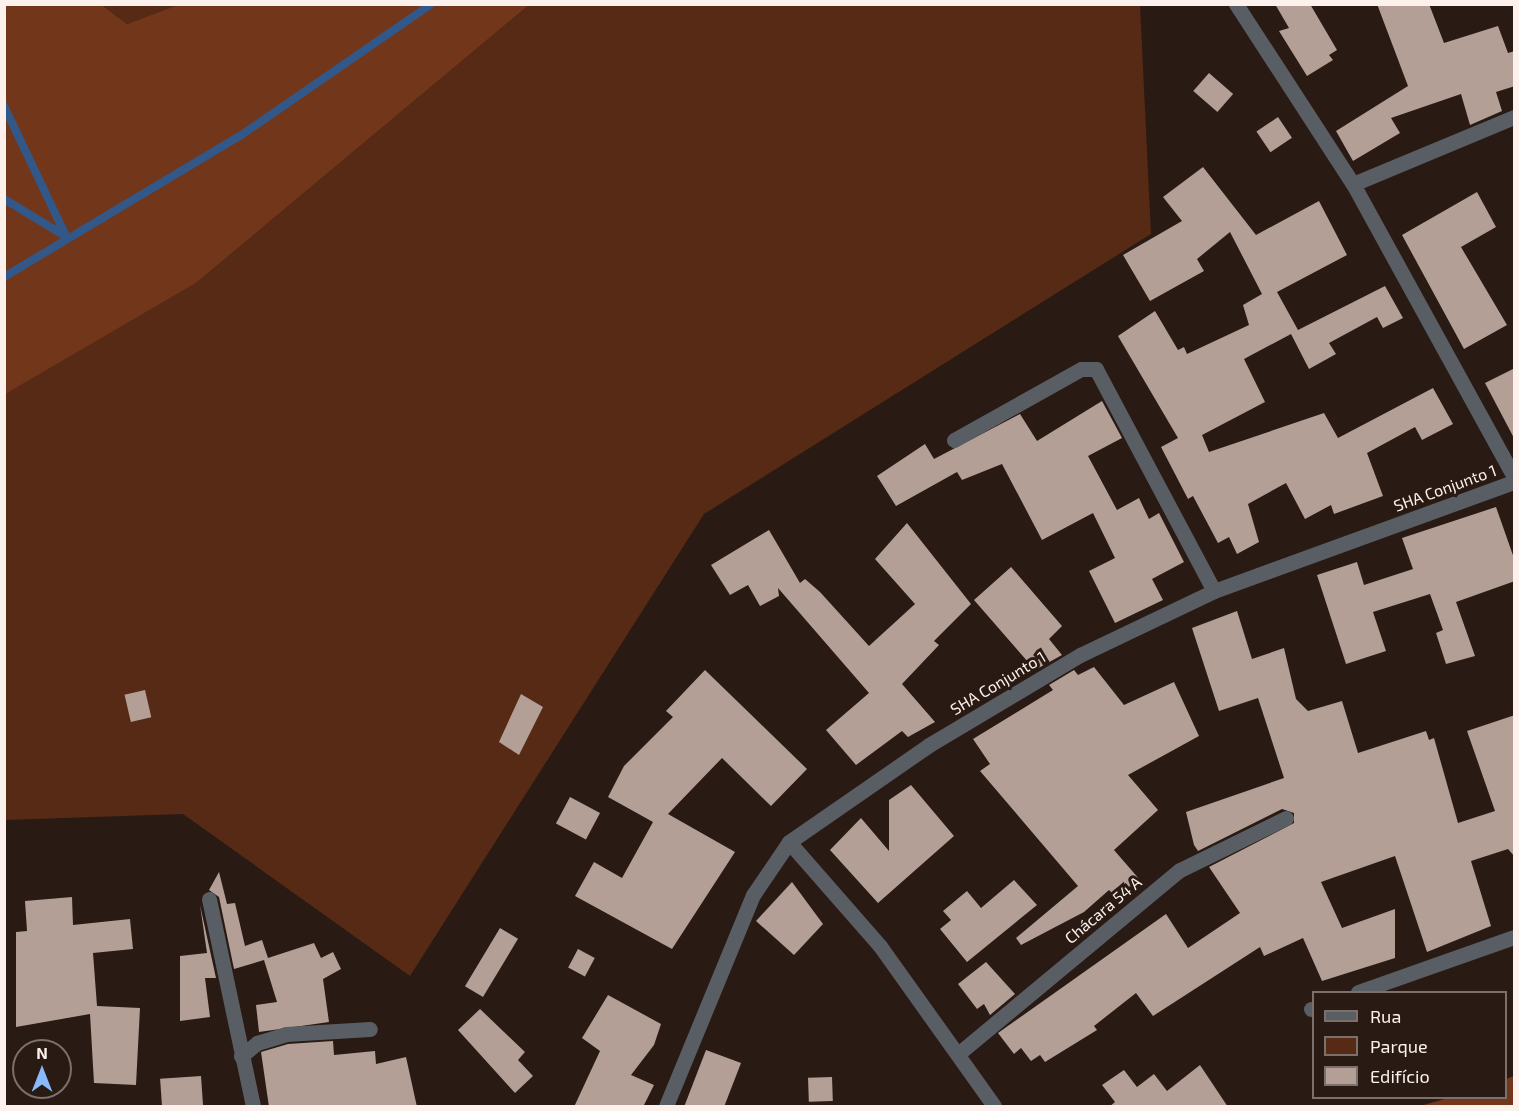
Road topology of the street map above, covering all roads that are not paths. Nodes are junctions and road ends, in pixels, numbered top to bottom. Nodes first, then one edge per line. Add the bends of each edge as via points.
1 (1236, 4) edge
2 (1515, 117) edge
3 (1353, 184) junction
4 (954, 440) dead end
5 (1515, 477) edge
6 (1515, 482) edge
7 (1214, 591) junction
8 (1286, 818) dead end
9 (789, 842) junction
10 (209, 899) dead end
11 (1515, 937) edge
12 (1364, 991) edge
13 (370, 1029) dead end
14 (958, 1054) junction
15 (241, 1056) junction
16 (253, 1107) edge
17 (666, 1107) edge
18 (994, 1107) edge

1 - 3 street
2 - 3 street
3 - 5 street
4 - 7 street via 1081,369 1096,369
6 - 7 street, SHA Conjunto 1
7 - 9 street, SHA Conjunto 1 via 1080,655 929,745
8 - 14 street, Chácara 54 A via 1180,870
9 - 14 street via 880,946
9 - 17 street, SHA Conjunto 1 via 753,895
10 - 15 street
11 - 12 street
13 - 15 street via 286,1034 257,1043
14 - 18 street
15 - 16 street

